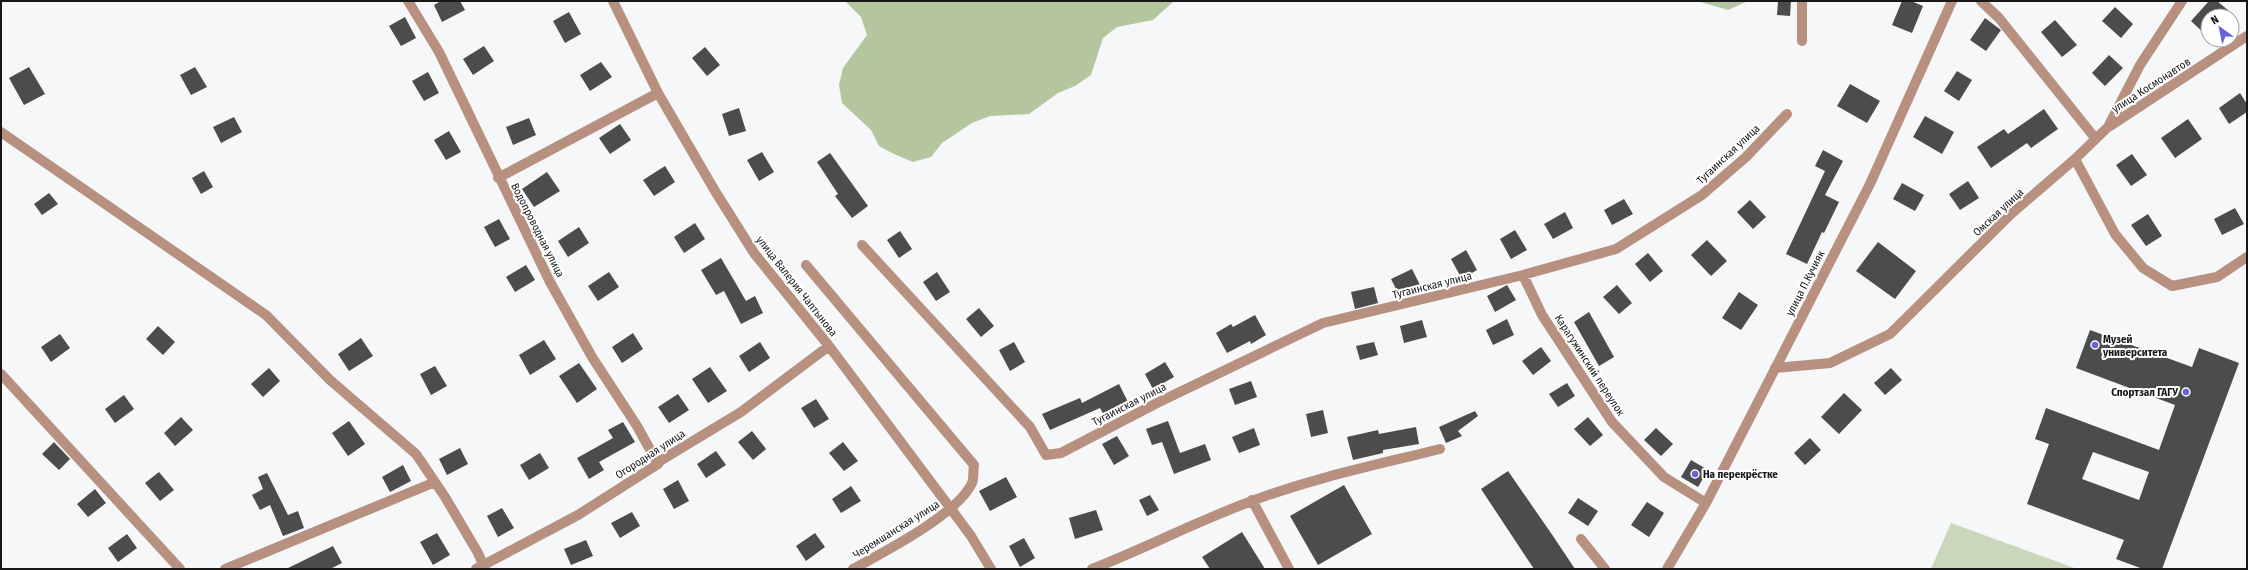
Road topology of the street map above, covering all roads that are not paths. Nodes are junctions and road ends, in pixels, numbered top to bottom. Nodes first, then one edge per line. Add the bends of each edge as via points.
1 (408, 1) edge
2 (612, 1) edge
3 (1802, 1) edge
4 (1952, 1) edge
5 (1981, 1) edge
6 (2182, 1) edge
7 (2247, 36) edge
8 (1802, 41) dead end
9 (658, 93) junction
10 (1787, 114) dead end
11 (2108, 127) junction
12 (1, 132) edge
13 (2095, 138) junction
14 (2075, 159) junction
15 (498, 178) junction
16 (862, 245) dead end
17 (2247, 256) edge
18 (806, 264) dead end
19 (1523, 275) junction
20 (829, 346) junction
21 (1775, 368) junction
22 (1, 374) edge
23 (1440, 449) dead end
24 (658, 464) junction
25 (435, 482) junction
26 (1252, 500) junction
27 (1706, 503) junction
28 (951, 509) junction
29 (1581, 539) dead end
30 (481, 568) edge
31 (180, 569) edge
32 (225, 569) edge
33 (853, 569) edge
34 (991, 569) edge
35 (1092, 569) edge
36 (1289, 569) edge
37 (1605, 569) edge
38 (1667, 569) edge

1 - 15 street, Водопроводная улица via 439,52
2 - 9 street, улица Валерия Чаптынова
3 - 8 street
4 - 21 street, улица П.Кучияк via 1870,184
5 - 13 street via 1999,18
6 - 11 street, Омская улица via 2140,65
7 - 11 street, улица Космонавтов
9 - 15 street
9 - 20 street, улица Валерия Чаптынова via 754,253
10 - 19 street, Тугаинская улица via 1746,157 1702,195 1616,248
11 - 13 street, Омская улица
12 - 25 street via 266,315 330,380 416,454
13 - 14 street, Омская улица
14 - 17 street via 2115,234 2143,268 2172,286 2217,277
14 - 21 street, Омская улица via 2011,214 1890,334 1830,363
15 - 24 street, Водопроводная улица via 550,282 592,357 637,426
16 - 19 street, Тугаинская улица via 1030,427 1046,454 1061,453 1157,403 1323,323
18 - 28 street, Черемшанская улица via 974,464 972,482
19 - 27 street, Карагужинский переулок via 1542,315 1612,422 1664,477
20 - 24 street, Огородная улица via 741,412
20 - 28 street, улица Валерия Чаптынова
21 - 27 street, улица П.Кучияк
22 - 31 street
23 - 26 street via 1305,482
24 - 30 street, Огородная улица via 578,515
25 - 30 street via 478,553
25 - 32 street
26 - 35 street
26 - 36 street
27 - 38 street, улица П.Кучияк
28 - 33 street, Черемшанская улица
28 - 34 street, улица Валерия Чаптынова
29 - 37 street

